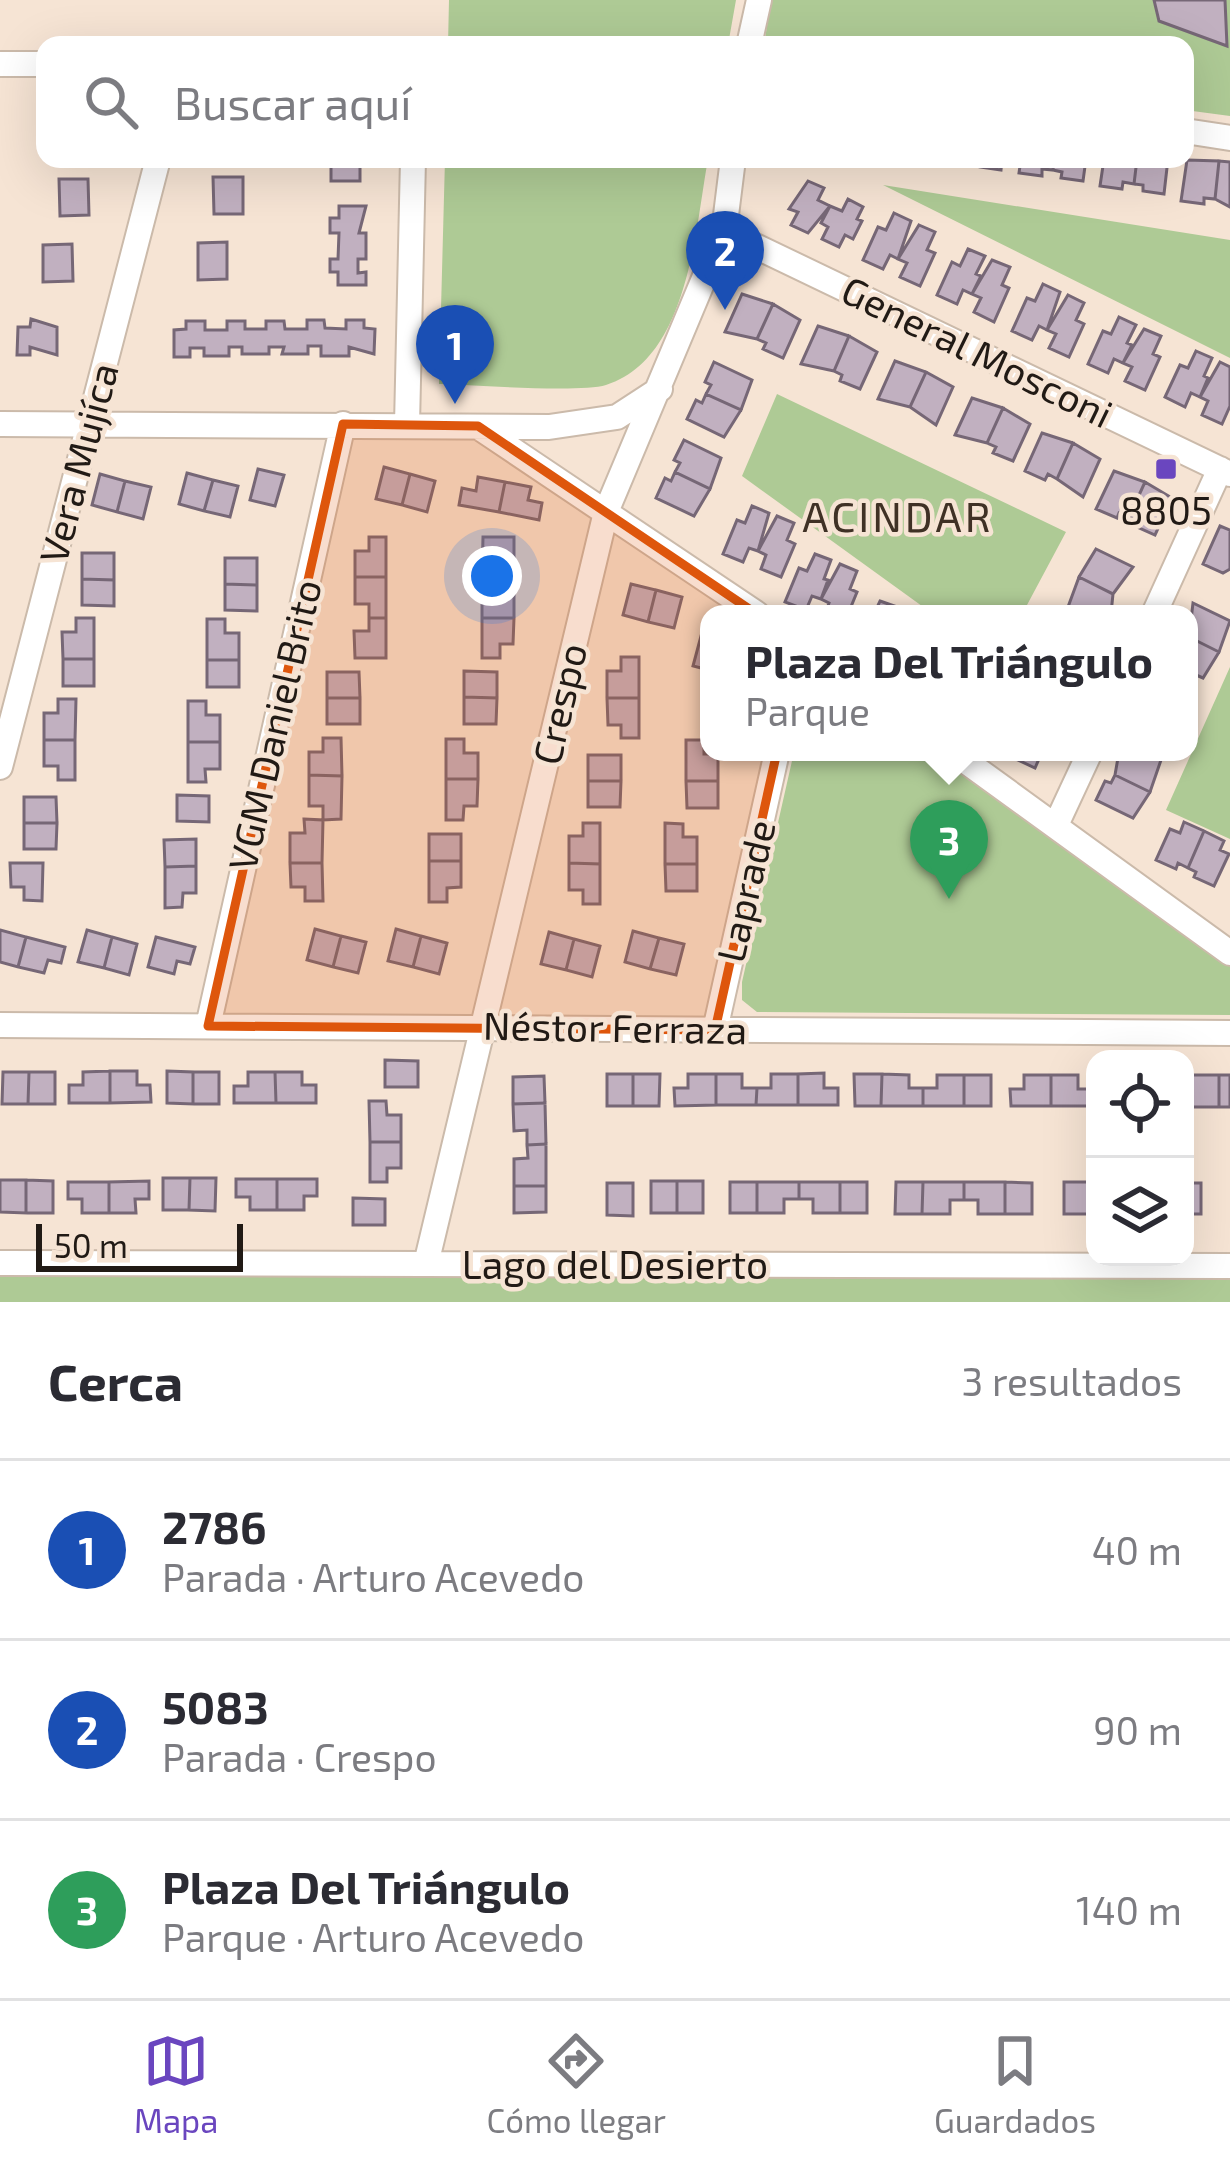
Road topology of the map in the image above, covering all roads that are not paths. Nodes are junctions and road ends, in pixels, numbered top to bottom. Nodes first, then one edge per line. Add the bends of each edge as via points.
1 (759, 0) edge
2 (751, 36) edge
3 (0, 64) edge
4 (36, 64) edge
5 (1194, 132) edge
6 (1230, 138) edge
7 (156, 168) edge
8 (413, 168) edge
9 (732, 168) edge
10 (724, 231) junction
11 (662, 388) junction
12 (0, 424) edge
13 (89, 424) junction
14 (343, 424) junction
15 (407, 425) junction
16 (478, 426) junction
17 (1225, 471) edge
18 (606, 512) junction
19 (744, 605) edge
20 (1158, 605) edge
21 (775, 761) edge
22 (966, 761) edge
23 (1086, 761) edge
24 (0, 766) edge
25 (1056, 825) junction
26 (1230, 953) edge
27 (0, 1025) edge
28 (483, 1025) junction
29 (208, 1026) junction
30 (715, 1030) junction
31 (1230, 1033) edge
32 (0, 1263) edge
33 (426, 1264) junction
34 (1230, 1266) edge

1 - 2 street
3 - 4 street
5 - 6 street
7 - 13 street, Vera Mujíca
8 - 15 street
9 - 10 street, Crespo
10 - 11 street, Crespo
10 - 17 street, General Mosconi
11 - 16 street via 617,417 549,428
11 - 18 street, Crespo
12 - 13 street
13 - 14 street
13 - 24 street, Vera Mujíca
14 - 15 street
14 - 29 street, VGM Daniel Brito
15 - 16 street
16 - 18 street
17 - 20 street
18 - 19 street
18 - 28 street, Crespo
21 - 30 street, Laprade
22 - 25 street
23 - 25 street
25 - 26 street
27 - 29 street, Néstor Ferraza
28 - 29 street, Néstor Ferraza
28 - 30 street, Néstor Ferraza
28 - 33 street, Crespo
30 - 31 street, Néstor Ferraza
32 - 33 street, Lago del Desierto
33 - 34 street, Lago del Desierto

